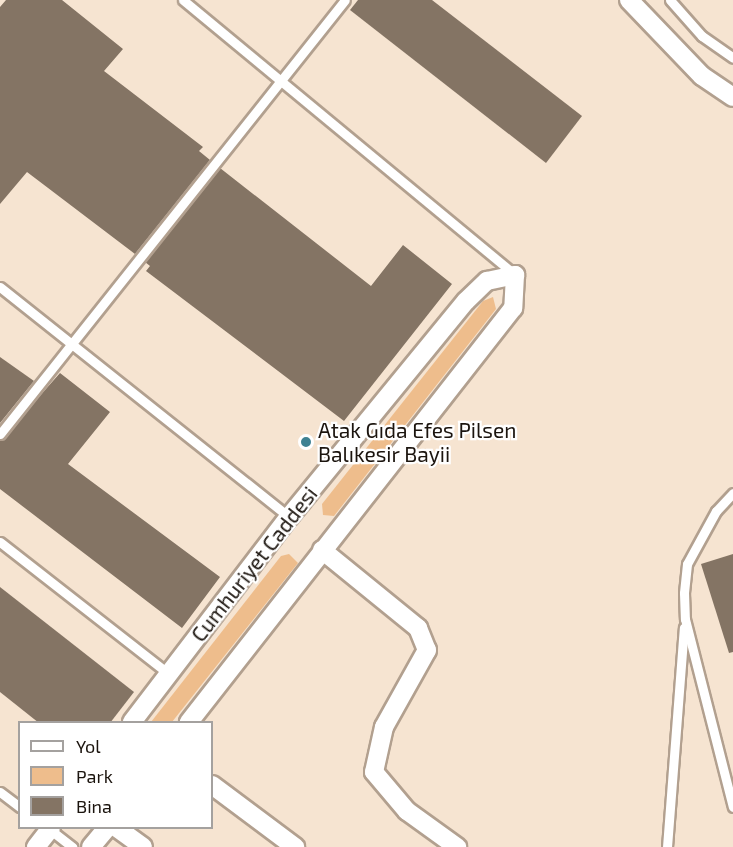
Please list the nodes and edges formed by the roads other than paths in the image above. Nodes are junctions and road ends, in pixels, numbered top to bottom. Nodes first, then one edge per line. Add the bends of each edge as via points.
1 (183, 0) edge
2 (345, 0) edge
3 (628, 0) edge
4 (670, 0) edge
5 (733, 58) edge
6 (280, 80) junction
7 (733, 97) edge
8 (515, 275) junction
9 (0, 287) edge
10 (73, 342) junction
11 (0, 435) edge
12 (733, 493) edge
13 (289, 517) junction
14 (0, 542) edge
15 (322, 550) junction
16 (685, 619) junction
17 (170, 674) junction
18 (134, 721) edge
19 (191, 721) edge
20 (213, 786) edge
21 (0, 792) edge
22 (18, 806) edge
23 (733, 807) edge
24 (48, 829) edge
25 (50, 829) edge
26 (106, 829) edge
27 (118, 829) edge
28 (36, 847) edge
29 (72, 847) edge
30 (92, 847) edge
31 (143, 847) edge
32 (295, 847) edge
33 (457, 847) edge
34 (667, 847) edge

1 - 6 lane
2 - 6 lane
3 - 7 street via 702,76
4 - 5 lane via 702,36
6 - 8 lane
6 - 10 lane
8 - 13 street, Cumhuriyet Caddesi via 487,281 466,301
8 - 15 street via 513,308
9 - 10 lane
10 - 11 lane
10 - 13 lane
12 - 16 lane via 716,511 687,564
13 - 17 street, Cumhuriyet Caddesi
14 - 17 lane
15 - 19 street
15 - 33 street via 418,628 427,650 384,727 374,772 407,811
16 - 23 lane
16 - 34 lane
17 - 18 street, Cumhuriyet Caddesi
20 - 32 street
21 - 22 lane
24 - 28 street
25 - 29 lane
26 - 30 street
27 - 31 street

